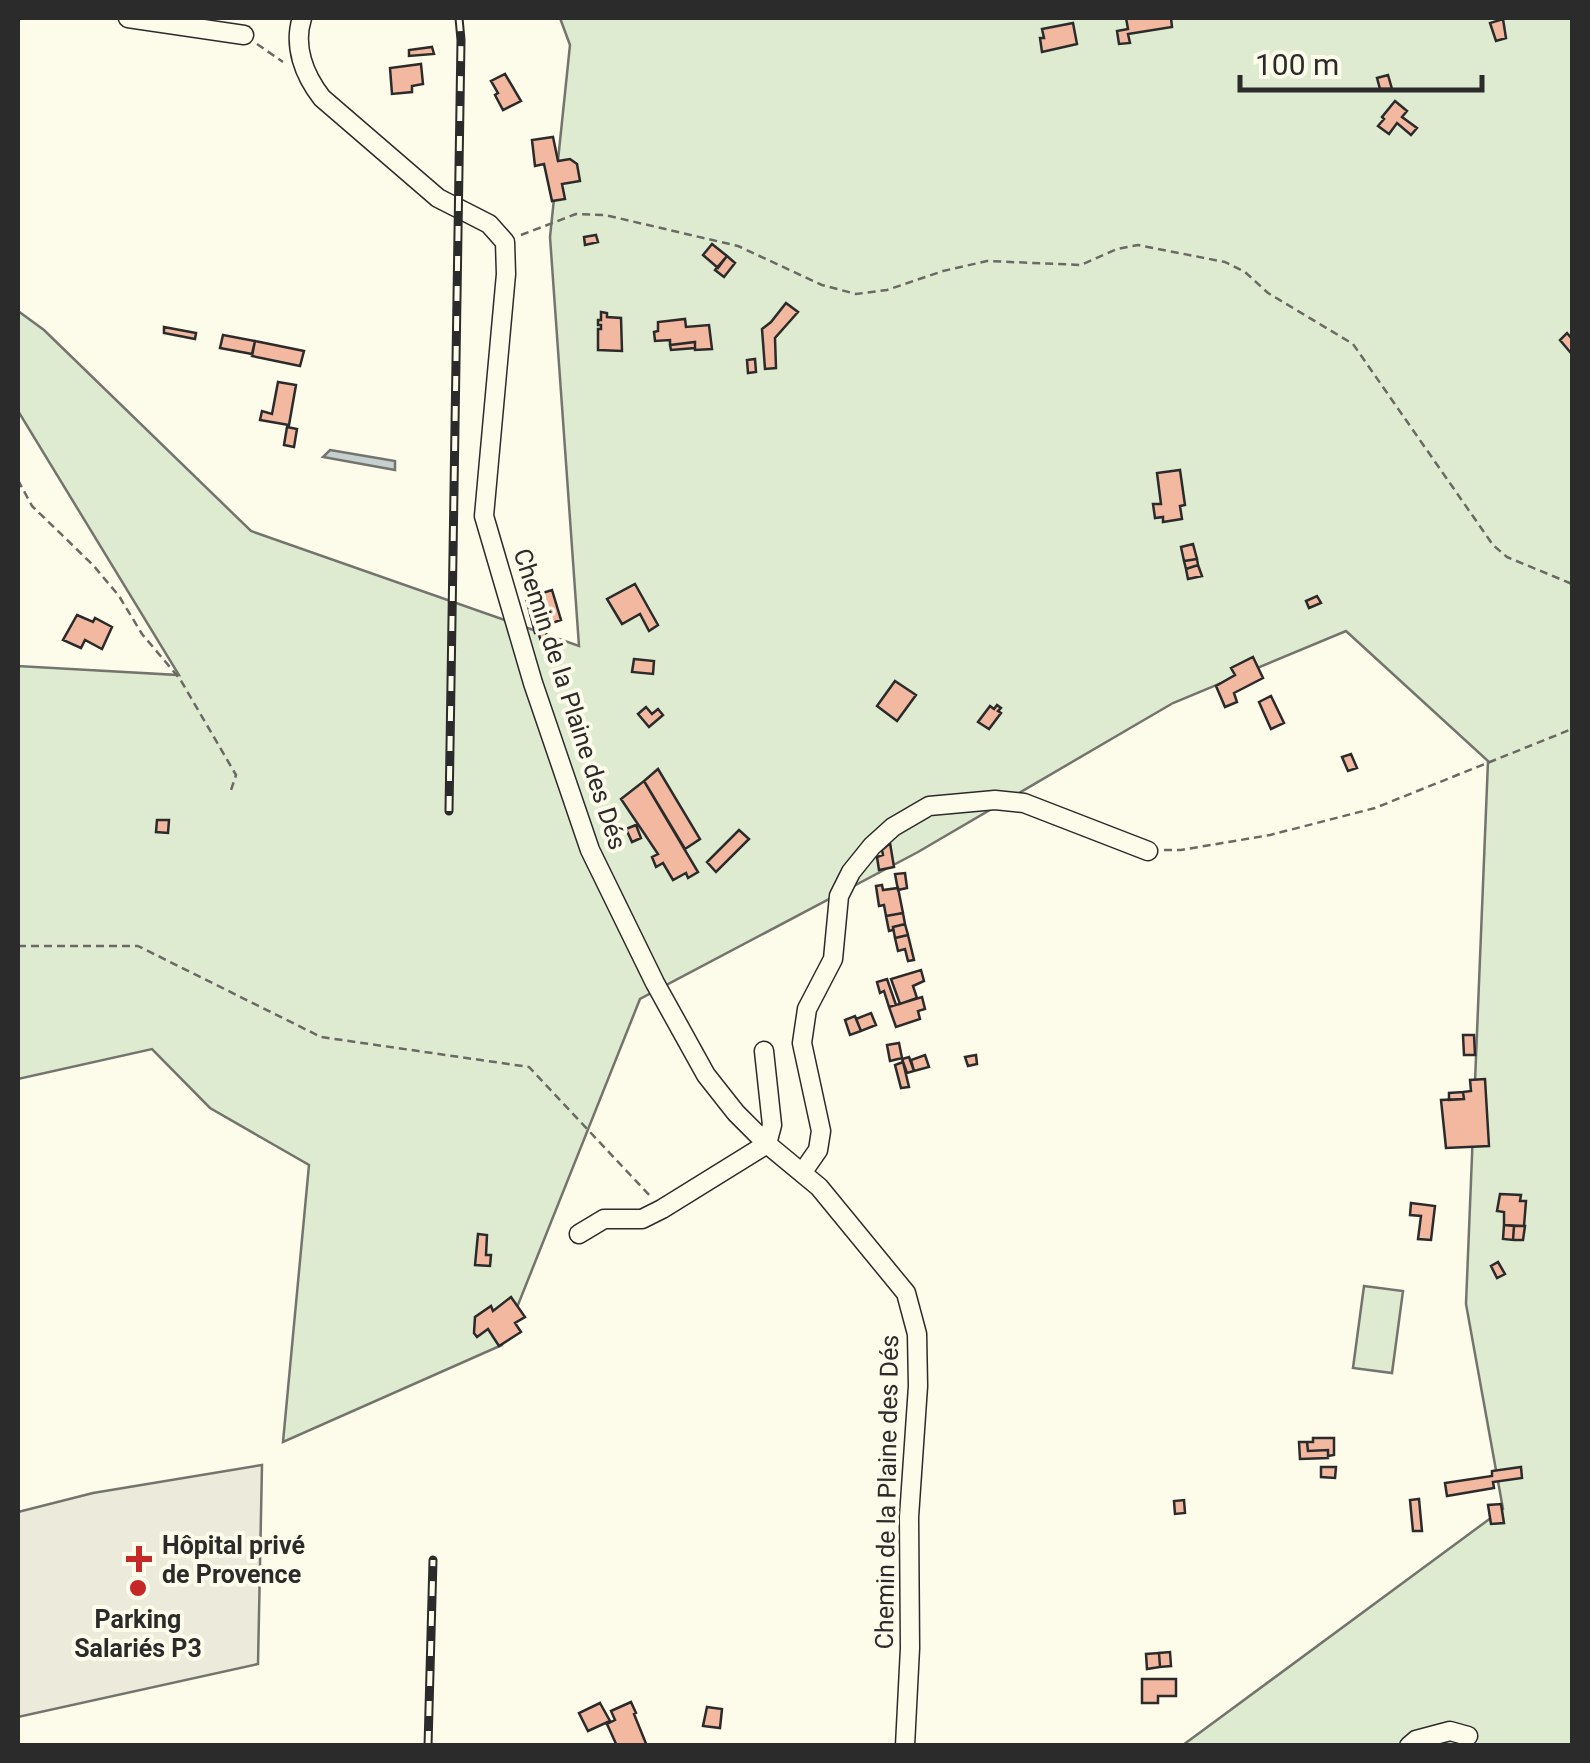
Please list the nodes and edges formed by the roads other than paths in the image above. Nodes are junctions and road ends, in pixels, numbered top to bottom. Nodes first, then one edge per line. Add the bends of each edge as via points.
1 (128, 18) edge
2 (302, 18) edge
3 (244, 35) road end
4 (1148, 851) road end
5 (764, 1051) dead end
6 (767, 1144) junction
7 (802, 1173) junction
8 (579, 1234) dead end
9 (1468, 1736) dead end
10 (905, 1746) edge
11 (1409, 1746) edge

1 - 3 street
2 - 6 street, Chemin de la Plaine des Dés via 299,48 307,79 322,98 438,198 489,224 505,242 484,516 590,850 706,1075
4 - 7 street via 1024,803 995,800 930,806 872,846 839,896 833,959 807,1009 802,1044 821,1131 818,1150
5 - 6 street via 772,1125
6 - 7 street, Chemin de la Plaine des Dés
6 - 8 street via 642,1219 604,1220
7 - 10 street, Chemin de la Plaine des Dés via 906,1294 917,1334
9 - 11 street via 1450,1731

